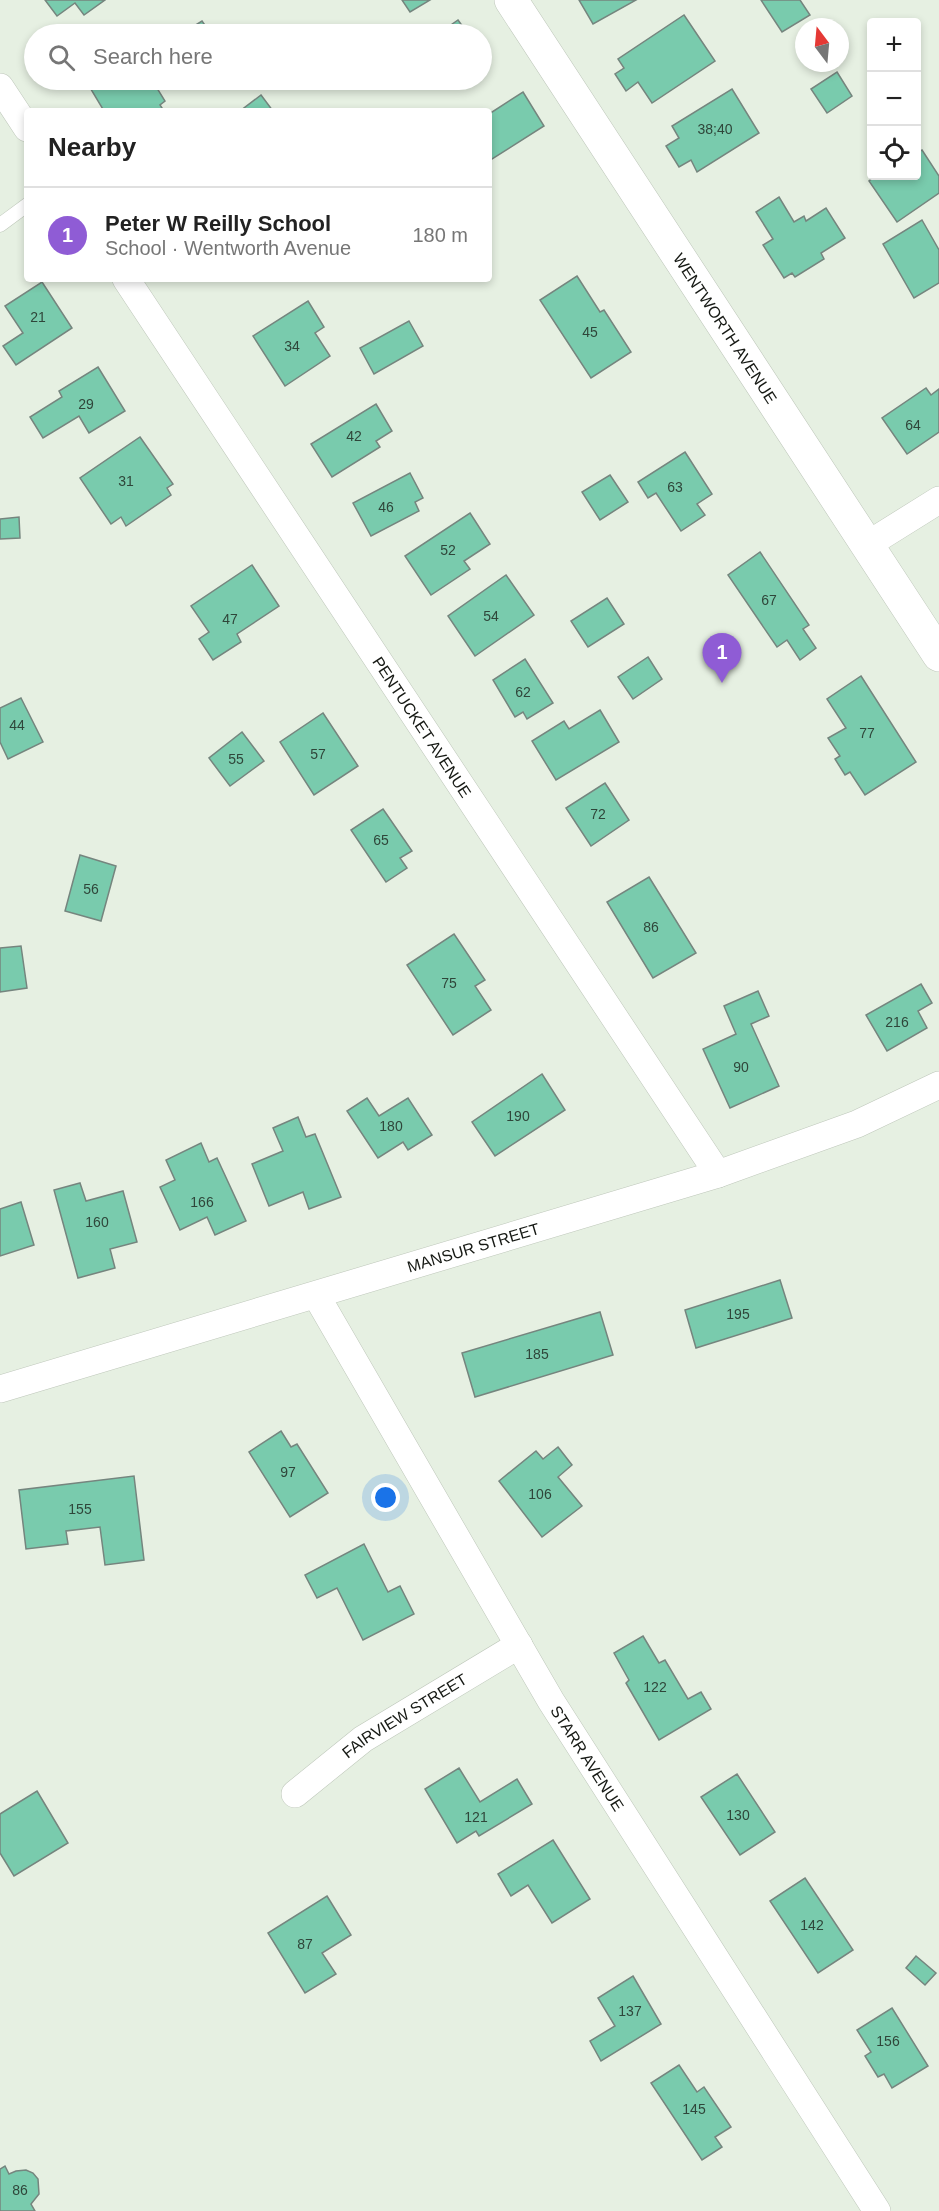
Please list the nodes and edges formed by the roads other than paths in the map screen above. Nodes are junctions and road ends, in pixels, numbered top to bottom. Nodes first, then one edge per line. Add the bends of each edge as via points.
1 (511, 0) edge
2 (0, 87) edge
3 (24, 123) edge
4 (24, 207) edge
5 (0, 225) edge
6 (128, 282) edge
7 (939, 500) edge
8 (867, 545) junction
9 (939, 656) edge
10 (939, 1085) edge
11 (718, 1174) junction
12 (316, 1295) junction
13 (0, 1389) edge
14 (519, 1645) junction
15 (295, 1794) dead end
16 (877, 2211) edge

1 - 8 street, WENTWORTH AVENUE
2 - 3 street
4 - 5 lane
6 - 11 street, PENTUCKET AVENUE
7 - 8 street
8 - 9 street, WENTWORTH AVENUE
10 - 11 street, MANSUR STREET via 857,1124
11 - 12 street, MANSUR STREET
12 - 13 street, MANSUR STREET
12 - 14 street, STARR AVENUE
14 - 15 street, FAIRVIEW STREET via 363,1739
14 - 16 street, STARR AVENUE

